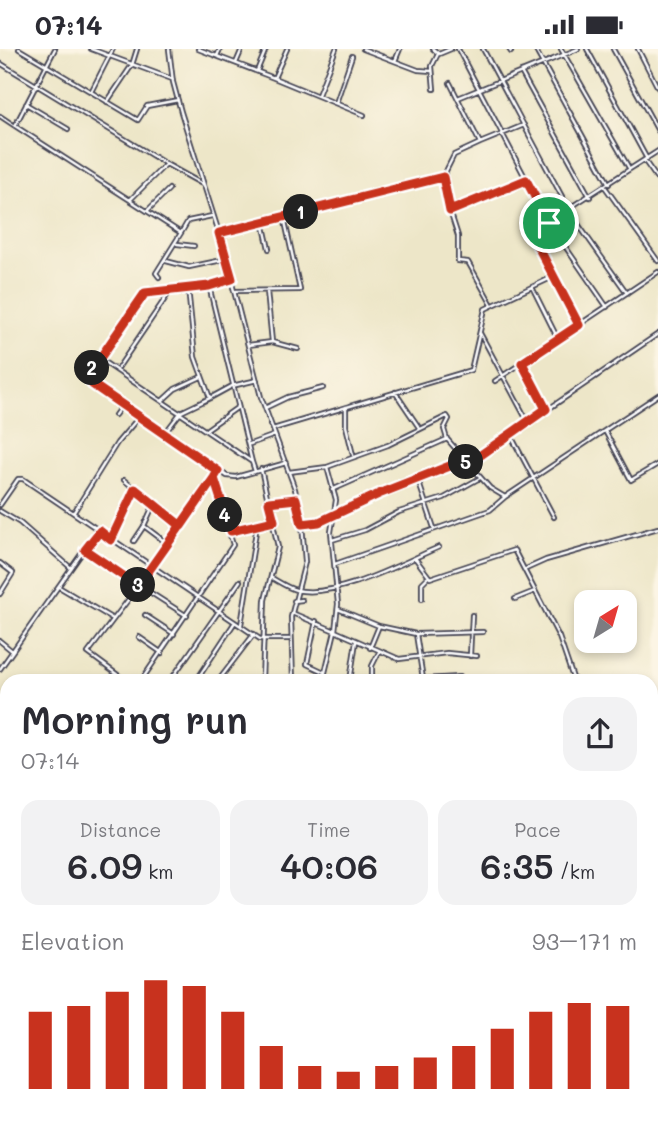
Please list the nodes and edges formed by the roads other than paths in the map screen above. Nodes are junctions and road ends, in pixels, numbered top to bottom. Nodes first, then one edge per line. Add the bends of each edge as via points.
1 (19, 49) edge
2 (55, 49) edge
3 (91, 49) edge
4 (113, 49) edge
5 (137, 49) edge
6 (169, 49) edge
7 (198, 49) edge
8 (219, 49) edge
9 (242, 49) edge
10 (265, 49) edge
11 (281, 49) edge
12 (336, 49) edge
13 (363, 49) edge
14 (376, 49) edge
15 (400, 49) edge
16 (433, 49) edge
17 (451, 49) edge
18 (458, 49) edge
19 (483, 49) edge
20 (535, 49) edge
21 (561, 49) edge
22 (578, 49) edge
23 (587, 49) edge
24 (613, 49) edge
25 (638, 49) edge
26 (287, 50) edge
27 (374, 54) junction
28 (438, 54) junction
29 (564, 54) junction
30 (217, 56) junction
31 (352, 56) dead end
32 (110, 57) junction
33 (395, 61) junction
34 (0, 63) edge
35 (236, 63) junction
36 (543, 63) junction
37 (46, 65) junction
38 (132, 65) junction
39 (257, 71) junction
40 (432, 71) junction
41 (521, 72) junction
42 (274, 78) junction
43 (172, 79) junction
44 (499, 82) junction
45 (450, 83) dead end
46 (37, 85) junction
47 (658, 88) edge
48 (434, 89) dead end
49 (478, 90) junction
50 (91, 92) junction
51 (317, 96) junction
52 (458, 98) junction
53 (178, 100) junction
54 (107, 102) junction
55 (337, 103) junction
56 (26, 104) junction
57 (364, 115) dead end
58 (0, 116) edge
59 (524, 125) junction
60 (15, 126) junction
61 (68, 129) dead end
62 (658, 131) edge
63 (501, 135) junction
64 (480, 143) junction
65 (658, 151) edge
66 (645, 159) junction
67 (166, 164) junction
68 (630, 169) junction
69 (443, 177) junction
70 (526, 180) junction
71 (658, 180) edge
72 (204, 185) junction
73 (607, 185) junction
74 (169, 189) dead end
75 (590, 197) junction
76 (130, 200) junction
77 (148, 210) junction
78 (569, 210) junction
79 (450, 211) junction
80 (213, 215) junction
81 (284, 217) junction
82 (263, 222) junction
83 (549, 223) junction
84 (181, 233) junction
85 (219, 233) junction
86 (177, 244) junction
87 (194, 246) dead end
88 (269, 249) dead end
89 (227, 259) junction
90 (166, 261) junction
91 (658, 261) edge
92 (658, 272) edge
93 (159, 277) dead end
94 (553, 277) junction
95 (232, 279) junction
96 (209, 286) junction
97 (532, 287) junction
98 (188, 288) junction
99 (171, 290) junction
100 (235, 291) junction
101 (267, 291) junction
102 (627, 293) junction
103 (492, 305) junction
104 (607, 307) junction
105 (579, 325) junction
106 (480, 333) junction
107 (658, 334) edge
108 (558, 339) junction
109 (272, 342) junction
110 (248, 345) junction
111 (298, 349) dead end
112 (99, 358) junction
113 (522, 363) junction
114 (117, 369) junction
115 (503, 375) junction
116 (201, 377) junction
117 (257, 380) junction
118 (495, 380) dead end
119 (232, 387) junction
120 (323, 388) dead end
121 (395, 392) junction
122 (658, 395) edge
123 (210, 398) junction
124 (163, 400) junction
125 (123, 404) junction
126 (238, 407) junction
127 (346, 407) junction
128 (265, 408) junction
129 (546, 409) junction
130 (181, 412) junction
131 (115, 415) dead end
132 (140, 416) junction
133 (528, 422) junction
134 (273, 429) junction
135 (420, 429) junction
136 (206, 430) junction
137 (604, 430) junction
138 (165, 433) junction
139 (510, 434) junction
140 (275, 435) junction
141 (447, 439) junction
142 (250, 444) junction
143 (353, 456) junction
144 (252, 462) junction
145 (466, 462) junction
146 (286, 463) junction
147 (658, 464) edge
148 (327, 467) junction
149 (261, 470) junction
150 (218, 471) junction
151 (255, 471) junction
152 (289, 472) junction
153 (214, 478) junction
154 (481, 478) junction
155 (533, 478) junction
156 (124, 480) dead end
157 (418, 480) junction
158 (135, 489) junction
159 (332, 490) junction
160 (505, 497) junction
161 (296, 499) junction
162 (269, 502) junction
163 (0, 505) edge
164 (154, 505) junction
165 (425, 505) junction
166 (0, 511) edge
167 (75, 512) junction
168 (333, 516) junction
169 (554, 517) dead end
170 (274, 521) junction
171 (302, 524) junction
172 (257, 525) junction
173 (144, 526) junction
174 (181, 526) junction
175 (434, 528) junction
176 (658, 528) edge
177 (100, 531) junction
178 (231, 531) junction
179 (111, 540) junction
180 (332, 540) junction
181 (134, 541) dead end
182 (169, 544) junction
183 (439, 547) dead end
184 (85, 550) junction
185 (415, 558) junction
186 (0, 563) edge
187 (335, 564) junction
188 (153, 567) junction
189 (72, 568) junction
190 (526, 569) junction
191 (272, 578) junction
192 (427, 578) junction
193 (240, 580) dead end
194 (138, 586) junction
195 (59, 587) junction
196 (335, 587) junction
197 (296, 590) junction
198 (535, 591) junction
199 (0, 594) edge
200 (199, 598) junction
201 (422, 599) dead end
202 (515, 599) dead end
203 (302, 600) dead end
204 (294, 601) junction
205 (338, 609) junction
206 (219, 611) junction
207 (291, 613) junction
208 (145, 615) dead end
209 (472, 615) dead end
210 (187, 616) junction
211 (114, 619) junction
212 (316, 621) junction
213 (235, 622) junction
214 (241, 625) junction
215 (379, 626) junction
216 (335, 631) junction
217 (471, 632) junction
218 (482, 632) dead end
219 (174, 634) junction
220 (416, 634) junction
221 (254, 635) junction
222 (139, 637) dead end
223 (261, 639) junction
224 (289, 639) junction
225 (0, 641) edge
226 (356, 641) junction
227 (370, 648) junction
228 (13, 650) junction
229 (379, 652) junction
230 (162, 653) junction
231 (419, 656) junction
232 (470, 656) junction
233 (477, 656) dead end
234 (0, 668) edge
235 (325, 673) joint
236 (116, 674) edge
237 (146, 674) edge
238 (175, 674) edge
239 (201, 674) edge
240 (223, 674) edge
241 (262, 674) edge
242 (292, 674) edge
243 (351, 674) edge
244 (372, 674) edge
245 (422, 674) edge
246 (572, 674) edge
247 (0, 746) edge
248 (0, 772) edge

1 - 37 street
2 - 37 street
3 - 32 street
4 - 32 street
5 - 38 street
6 - 43 street
7 - 30 street
8 - 30 street
9 - 35 street
10 - 39 street
11 - 26 street
12 - 51 street
13 - 27 street
14 - 27 street
15 - 33 street
16 - 28 street
17 - 28 street
18 - 49 street
19 - 44 street
20 - 36 street
21 - 29 street
22 - 29 street
23 - 66 street
24 - 62 street
25 - 47 street
26 - 42 street
27 - 33 street
28 - 40 street
29 - 36 street
29 - 68 street
30 - 35 street
31 - 55 street
32 - 38 street
32 - 50 street
33 - 40 street
34 - 46 street
35 - 39 street
36 - 41 street
36 - 73 street
37 - 46 street
37 - 50 street
38 - 43 street
38 - 54 street
39 - 42 street
40 - 48 street
41 - 44 street
41 - 75 street
42 - 51 street
43 - 53 street
44 - 49 street
44 - 59 street
45 - 52 street
46 - 56 street
46 - 67 street
49 - 52 street
49 - 63 street
50 - 54 street
51 - 55 street
52 - 64 street
53 - 54 street via 147,106 139,120
53 - 72 street
55 - 57 street
56 - 60 street
56 - 61 street
58 - 60 street
59 - 63 street
59 - 78 street
60 - 76 street
63 - 64 street
63 - 70 street
64 - 69 street via 454,156
65 - 66 street
66 - 68 street
66 - 71 street
67 - 72 street
67 - 76 street
68 - 73 street
69 - 79 street
69 - 81 street
70 - 79 street
70 - 83 street
72 - 80 street
73 - 75 street
73 - 91 street
74 - 77 street
75 - 78 street
76 - 77 street
77 - 84 street
78 - 83 street
78 - 102 street
79 - 103 street via 458,236 458,261 468,262
80 - 84 street via 188,221
80 - 85 street
81 - 82 street
81 - 101 street via 301,289
82 - 85 street
82 - 88 street
83 - 94 street via 531,233
83 - 104 street
84 - 86 street
85 - 89 street
86 - 87 street
86 - 90 street
89 - 90 street via 189,267
89 - 95 street
90 - 93 street via 156,273
92 - 102 street
94 - 97 street
94 - 105 street
95 - 96 street
95 - 100 street
96 - 98 street
96 - 119 street
97 - 103 street
97 - 108 street
98 - 99 street
98 - 116 street
99 - 112 street via 141,296
99 - 114 street
100 - 101 street
100 - 110 street
101 - 109 street
102 - 104 street
103 - 106 street via 484,310
104 - 105 street
105 - 108 street
106 - 115 street
106 - 121 street via 471,370
107 - 129 street
108 - 113 street
109 - 110 street
109 - 111 street
110 - 117 street
112 - 114 street
112 - 125 street via 88,381
113 - 115 street
113 - 129 street
114 - 124 street
115 - 118 street
115 - 133 street
116 - 123 street
116 - 124 street
117 - 119 street
117 - 128 street
119 - 123 street
119 - 126 street
120 - 128 street
121 - 127 street
121 - 135 street
122 - 137 street
123 - 130 street
124 - 130 street
125 - 131 street
125 - 132 street
126 - 136 street
126 - 142 street
127 - 134 street
127 - 143 street
128 - 134 street
129 - 133 street
130 - 136 street
130 - 138 street
132 - 138 street
132 - 167 street via 117,443
133 - 139 street
134 - 140 street
135 - 141 street via 447,415
135 - 143 street
136 - 144 street
137 - 147 street via 632,481
137 - 155 street
138 - 150 street
139 - 145 street
139 - 155 street
140 - 142 street
140 - 146 street
141 - 145 street
141 - 159 street
142 - 144 street
143 - 148 street
144 - 151 street
145 - 154 street
145 - 157 street
146 - 149 street
146 - 152 street
148 - 152 street
148 - 159 street
149 - 151 street
149 - 162 street
150 - 151 street via 232,477
150 - 153 street
152 - 161 street
153 - 174 street
153 - 178 street
154 - 160 street
154 - 165 street
155 - 160 street
155 - 169 street
156 - 158 street
157 - 165 street
157 - 168 street
158 - 164 street
158 - 179 street
159 - 168 street
160 - 175 street via 490,510
161 - 162 street
161 - 171 street
162 - 170 street
163 - 167 street via 20,478
164 - 173 street
164 - 174 street
165 - 175 street
165 - 180 street
166 - 189 street
167 - 177 street
168 - 171 street
168 - 180 street
170 - 172 street
170 - 191 street via 278,547
171 - 197 street via 304,562
172 - 178 street
172 - 214 street
173 - 181 street
173 - 182 street
174 - 182 street
175 - 187 street
176 - 190 street
177 - 179 street
177 - 184 street
178 - 200 street via 231,551
179 - 188 street
180 - 187 street
182 - 188 street
183 - 185 street
184 - 189 street
184 - 194 street
185 - 192 street
185 - 196 street via 359,583
186 - 199 street via 13,573
187 - 196 street
188 - 194 street
188 - 200 street
189 - 195 street
190 - 192 street via 512,549
190 - 198 street
191 - 197 street
191 - 223 street
192 - 201 street via 422,583
193 - 206 street
194 - 210 street
194 - 211 street
195 - 211 street
195 - 228 street
196 - 197 street
196 - 205 street
197 - 204 street
198 - 202 street
198 - 246 street
200 - 206 street
200 - 210 street
203 - 204 street
204 - 207 street
205 - 215 street
205 - 216 street
206 - 213 street
206 - 238 street
207 - 212 street
207 - 224 street
208 - 219 street
209 - 217 street
210 - 219 street
211 - 236 street via 88,654
212 - 216 street
212 - 235 street via 307,664
213 - 214 street
213 - 239 street
214 - 221 street
215 - 220 street
215 - 227 street
216 - 226 street
216 - 235 street
217 - 218 street
217 - 220 street
217 - 232 street
219 - 230 street
220 - 231 street
221 - 223 street
221 - 240 street
222 - 230 street
223 - 224 street
223 - 241 street
224 - 242 street
225 - 228 street
226 - 227 street
226 - 243 street
227 - 229 street
228 - 234 street
229 - 231 street via 399,659
229 - 244 street
230 - 237 street
231 - 232 street
231 - 245 street
232 - 233 street
247 - 248 street

